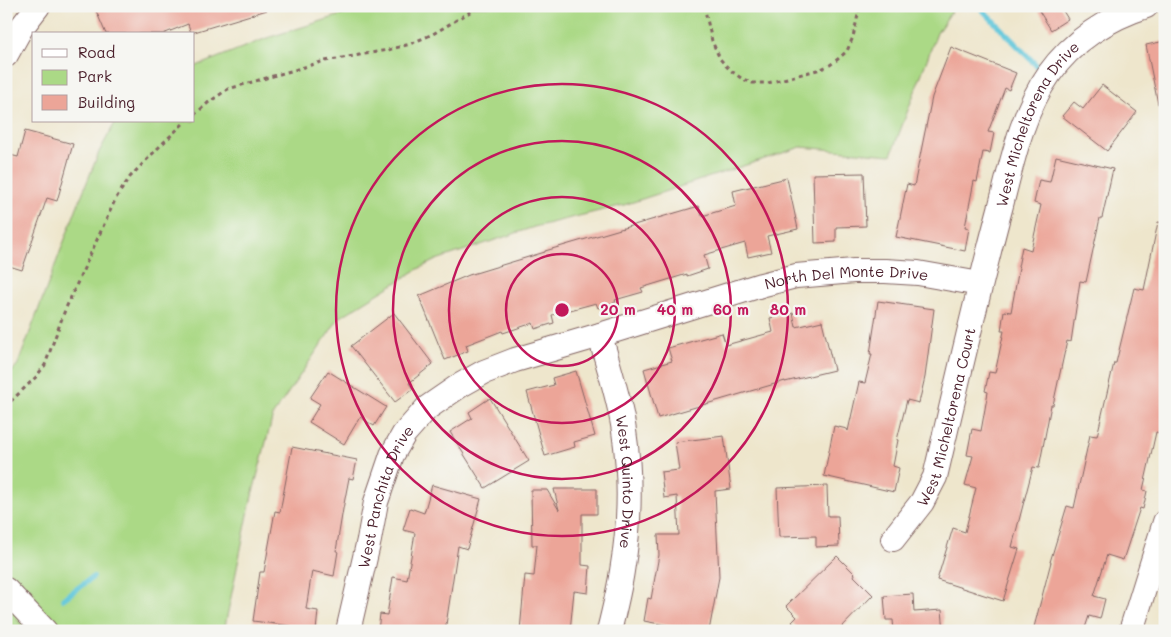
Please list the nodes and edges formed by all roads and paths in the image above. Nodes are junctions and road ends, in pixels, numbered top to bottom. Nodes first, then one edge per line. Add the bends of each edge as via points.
1 (38, 6) edge
2 (480, 6) edge
3 (704, 6) edge
4 (860, 6) edge
5 (1146, 6) edge
6 (6, 55) edge
7 (195, 114) edge
8 (185, 122) edge
9 (980, 284) junction
10 (600, 336) junction
11 (459, 386) joint
12 (6, 408) edge
13 (1165, 522) edge
14 (892, 539) dead end
15 (6, 590) edge
16 (45, 631) edge
17 (348, 631) edge
18 (609, 631) edge
19 (1131, 631) edge

1 - 6 street
2 - 7 path via 410,44 324,61 228,89
3 - 4 path via 720,59 741,78 752,83 768,83 821,69 838,59 847,51 853,37
5 - 9 street, West Micheltorena Drive via 1114,19 1086,36 1048,75 1021,131
8 - 12 path via 136,172 116,198 65,310 45,365
9 - 10 street, North Del Monte Drive via 885,271 796,276
9 - 14 street, West Micheltorena Court via 935,477 922,502
10 - 11 street, North Del Monte Drive via 515,360
10 - 18 street, West Quinto Drive via 624,429 629,479 626,544
11 - 17 street, West Panchita Drive via 427,408 404,434 392,455 376,502
13 - 19 street
15 - 16 street

